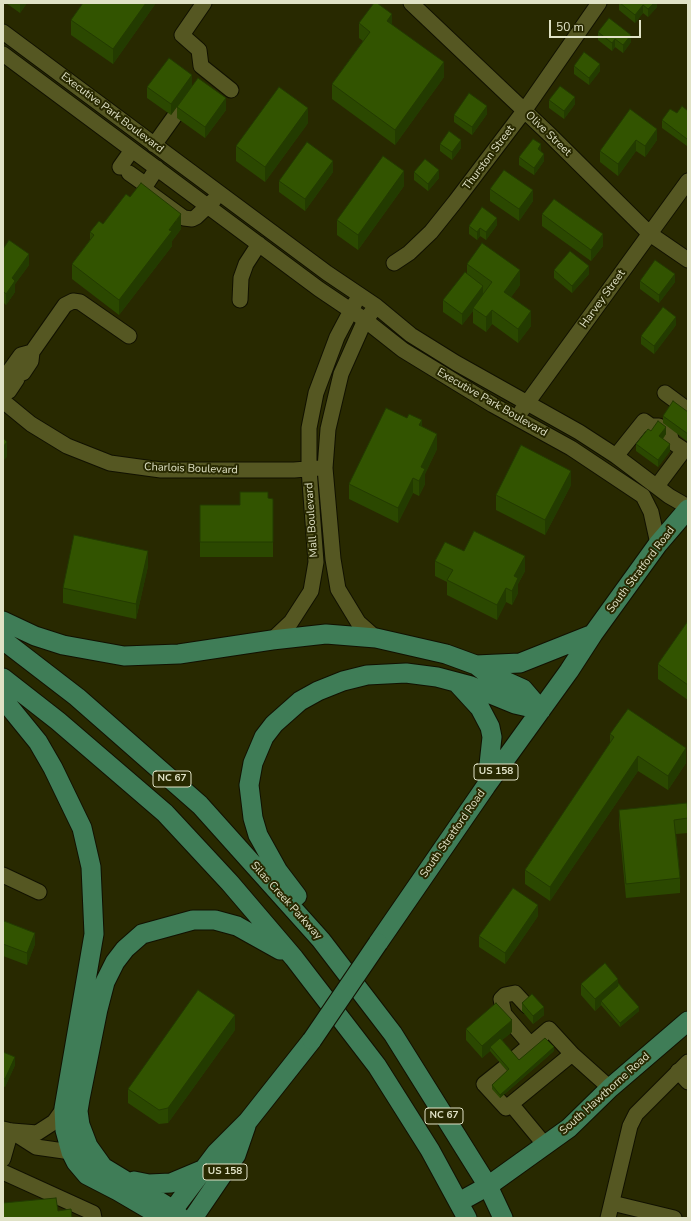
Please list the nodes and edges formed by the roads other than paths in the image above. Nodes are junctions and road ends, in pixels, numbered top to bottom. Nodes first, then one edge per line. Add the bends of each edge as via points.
1 (204, 3) edge
2 (411, 3) edge
3 (599, 3) edge
4 (3, 32) edge
5 (3, 54) edge
6 (207, 71) junction
7 (231, 90) dead end
8 (524, 111) junction
9 (154, 145) junction
10 (132, 150) junction
11 (157, 168) junction
12 (688, 181) edge
13 (146, 184) junction
14 (220, 194) junction
15 (208, 207) junction
16 (650, 234) junction
17 (259, 244) junction
18 (688, 260) edge
19 (312, 262) junction
20 (394, 263) dead end
21 (302, 276) junction
22 (360, 295) junction
23 (240, 300) dead end
24 (376, 306) junction
25 (351, 310) junction
26 (365, 320) junction
27 (129, 336) dead end
28 (32, 352) junction
29 (14, 377) edge
30 (318, 387) junction
31 (665, 393) dead end
32 (3, 394) edge
33 (335, 395) junction
34 (3, 401) edge
35 (526, 402) junction
36 (688, 410) edge
37 (518, 418) junction
38 (616, 456) junction
39 (326, 468) junction
40 (309, 469) junction
41 (657, 486) junction
42 (688, 508) edge
43 (658, 544) junction
44 (3, 621) edge
45 (594, 634) junction
46 (376, 638) junction
47 (3, 640) edge
48 (272, 640) junction
49 (476, 665) junction
50 (3, 678) edge
51 (458, 684) junction
52 (3, 699) edge
53 (541, 710) junction
54 (486, 786) junction
55 (3, 875) edge
56 (39, 892) dead end
57 (321, 940) junction
58 (294, 958) junction
59 (527, 1006) edge
60 (688, 1021) edge
61 (572, 1054) junction
62 (523, 1072) junction
63 (685, 1072) edge
64 (610, 1088) junction
65 (64, 1108) junction
66 (248, 1121) junction
67 (7, 1130) edge
68 (544, 1145) junction
69 (71, 1152) junction
70 (3, 1159) edge
71 (203, 1169) junction
72 (3, 1172) edge
73 (122, 1185) junction
74 (488, 1186) junction
75 (612, 1203) junction
76 (463, 1210) edge
77 (171, 1216) edge
78 (94, 1218) edge
79 (137, 1218) edge
80 (193, 1218) edge
81 (503, 1218) edge
82 (608, 1218) edge
83 (674, 1218) edge

1 - 6 street via 182,35 199,50 201,66
2 - 8 street, Olive Street
3 - 8 street, Thurston Street
4 - 9 street, Executive Park Boulevard
5 - 10 street, Executive Park Boulevard
6 - 7 street
6 - 9 street
8 - 16 street, Olive Street
8 - 20 street, Thurston Street via 431,232
9 - 14 street, Executive Park Boulevard
10 - 11 street, Executive Park Boulevard
10 - 13 street via 124,170
11 - 13 street
11 - 15 street, Executive Park Boulevard
12 - 16 street, Harvey Street
13 - 15 street via 147,191 184,218 192,219
14 - 15 street
14 - 19 street, Executive Park Boulevard
15 - 17 street, Executive Park Boulevard
16 - 18 street, Olive Street
16 - 35 street, Harvey Street via 587,323
17 - 21 street, Executive Park Boulevard
17 - 23 street via 246,264 241,278
19 - 21 street
19 - 22 street, Executive Park Boulevard
21 - 25 street, Executive Park Boulevard
22 - 24 street, Executive Park Boulevard
22 - 25 street, Mall Boulevard
24 - 26 street, Mall Boulevard
24 - 35 street, Executive Park Boulevard via 411,335
25 - 26 street, Executive Park Boulevard
25 - 30 street, Mall Boulevard via 337,337
26 - 33 street, Mall Boulevard via 341,374
26 - 37 street, Executive Park Boulevard via 409,354
27 - 28 street via 80,302 73,301 65,305
28 - 29 street via 31,361
28 - 29 street via 21,355
29 - 32 street via 9,391
30 - 33 street
30 - 40 street, Mall Boulevard via 309,428
31 - 36 street
33 - 39 street, Mall Boulevard via 328,430
34 - 40 street, Charlois Boulevard via 30,424 67,446 110,463 161,470
35 - 37 street, Harvey Street
35 - 38 street, Executive Park Boulevard
37 - 43 street, Executive Park Boulevard via 571,448 642,496 651,512
38 - 41 street, Executive Park Boulevard
38 - 41 street via 644,421 659,436 684,450
39 - 40 street, Charlois Boulevard
39 - 46 street, Mall Boulevard via 332,559 338,589 358,622
40 - 48 street, Mall Boulevard via 316,562 311,591 291,622
41 - 42 street, Executive Park Boulevard
42 - 43 main road, South Stratford Road / US 158
43 - 45 main road, South Stratford Road / US 158
44 - 48 main road via 35,636 63,645 124,656 179,654
45 - 49 main road via 520,663
45 - 53 main road, South Stratford Road / US 158
46 - 48 main road via 326,634
46 - 49 main road via 446,654
47 - 57 main road, Silas Creek Parkway / NC 67 via 100,716 200,805
49 - 53 main road via 485,672 523,689
50 - 58 main road, NC 67 via 58,721 165,813 230,882
51 - 53 main road via 471,686 515,704
51 - 54 main road via 480,708 490,727 492,737
51 - 57 main road via 437,677 399,673 367,675 343,681 300,701 274,724 264,737 250,773 253,818 266,852 305,906
52 - 65 main road via 38,742 53,768 82,828 91,867 94,934
53 - 54 main road, South Stratford Road / US 158
54 - 66 main road, South Stratford Road / US 158, bridge via 312,1040
55 - 56 street
57 - 74 main road, Silas Creek Parkway / NC 67 via 393,1034
58 - 73 main road via 237,926 215,920 194,920 142,934 118,958 106,982 98,1009 78,1111 88,1146 103,1167
58 - 76 main road, NC 67 via 377,1066 430,1150
59 - 62 street via 515,993 505,995 501,999
60 - 64 main road, South Hawthorne Road
61 - 62 street
61 - 62 street via 544,1024
61 - 64 street
62 - 68 street
63 - 75 street via 636,1114 630,1126
64 - 68 main road, South Hawthorne Road via 569,1128
65 - 67 street via 54,1122 37,1132
65 - 69 main road via 65,1130
66 - 71 main road, South Stratford Road / US 158
66 - 80 main road, South Stratford Road / US 158 via 236,1155
67 - 69 street via 36,1147
67 - 70 street
68 - 74 main road, South Hawthorne Road
69 - 73 main road via 87,1175
71 - 73 main road via 161,1185
71 - 77 main road, South Stratford Road / US 158
72 - 78 street via 93,1213
73 - 77 main road
73 - 79 main road
74 - 76 main road, South Hawthorne Road
74 - 81 main road, Silas Creek Parkway / NC 67
75 - 82 street
75 - 83 street

